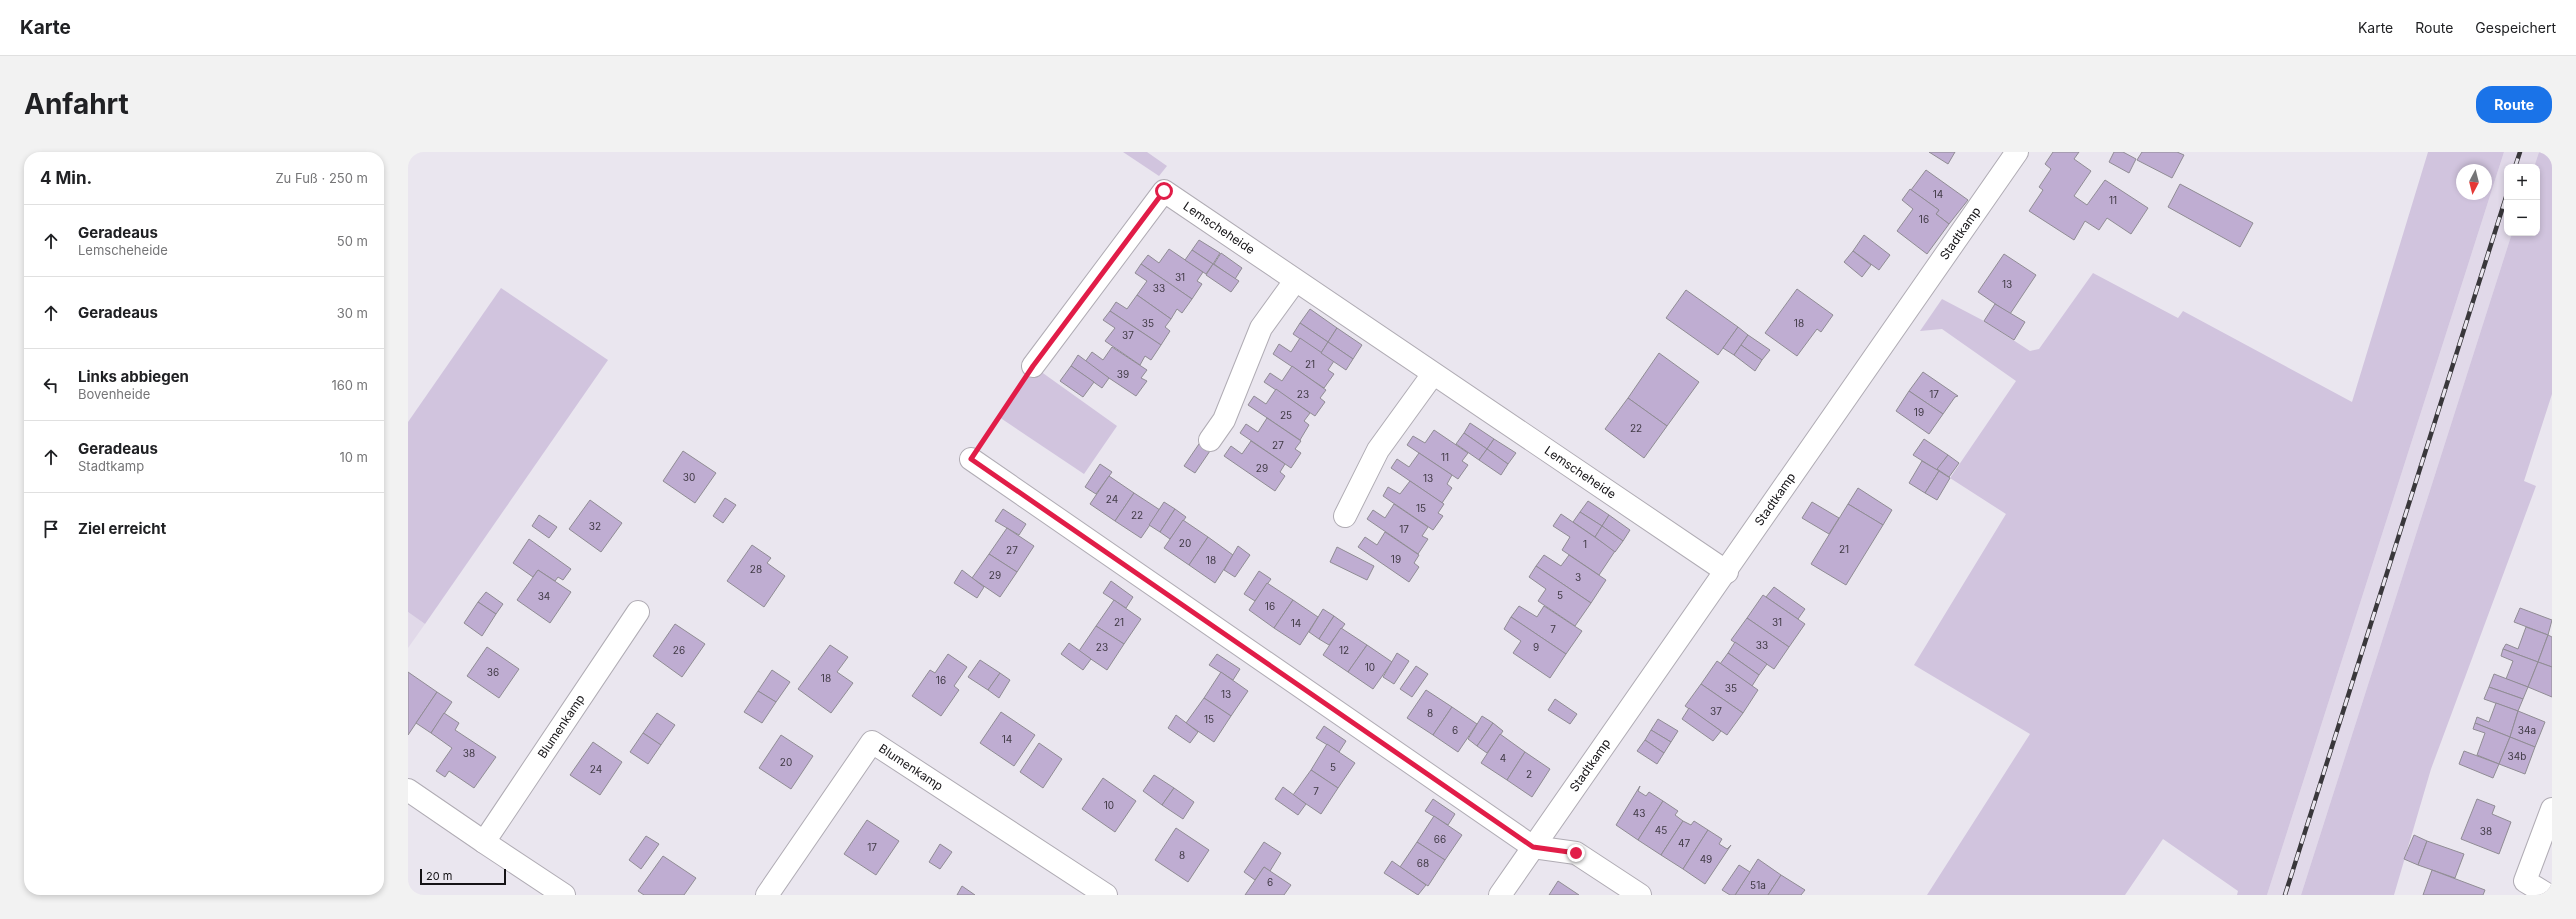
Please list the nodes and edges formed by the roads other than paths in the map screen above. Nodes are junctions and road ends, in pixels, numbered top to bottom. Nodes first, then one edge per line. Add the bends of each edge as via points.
1 (2017, 152) edge
2 (1295, 281) junction
3 (1033, 366) road end
4 (1433, 374) junction
5 (1210, 440) dead end
6 (971, 459) road end
7 (1345, 516) dead end
8 (1727, 572) junction
9 (638, 612) dead end
10 (408, 790) edge
11 (2552, 810) edge
12 (484, 842) junction
13 (1533, 847) junction
14 (564, 895) edge
15 (767, 895) edge
16 (1106, 895) edge
17 (1500, 895) edge
18 (1640, 895) edge
19 (2548, 895) edge

1 - 8 street, Stadtkamp
2 - 3 street, Lemscheheide via 1164,191
2 - 4 street, Lemscheheide
2 - 5 street via 1261,328 1224,420
4 - 7 street via 1378,450
4 - 8 street, Lemscheheide
6 - 13 street
8 - 13 street, Stadtkamp
9 - 12 street, Blumenkamp
10 - 12 street
11 - 19 street via 2525,881
12 - 14 street
13 - 17 street, Stadtkamp
13 - 18 street via 1576,853
15 - 16 street, Blumenkamp via 872,742

